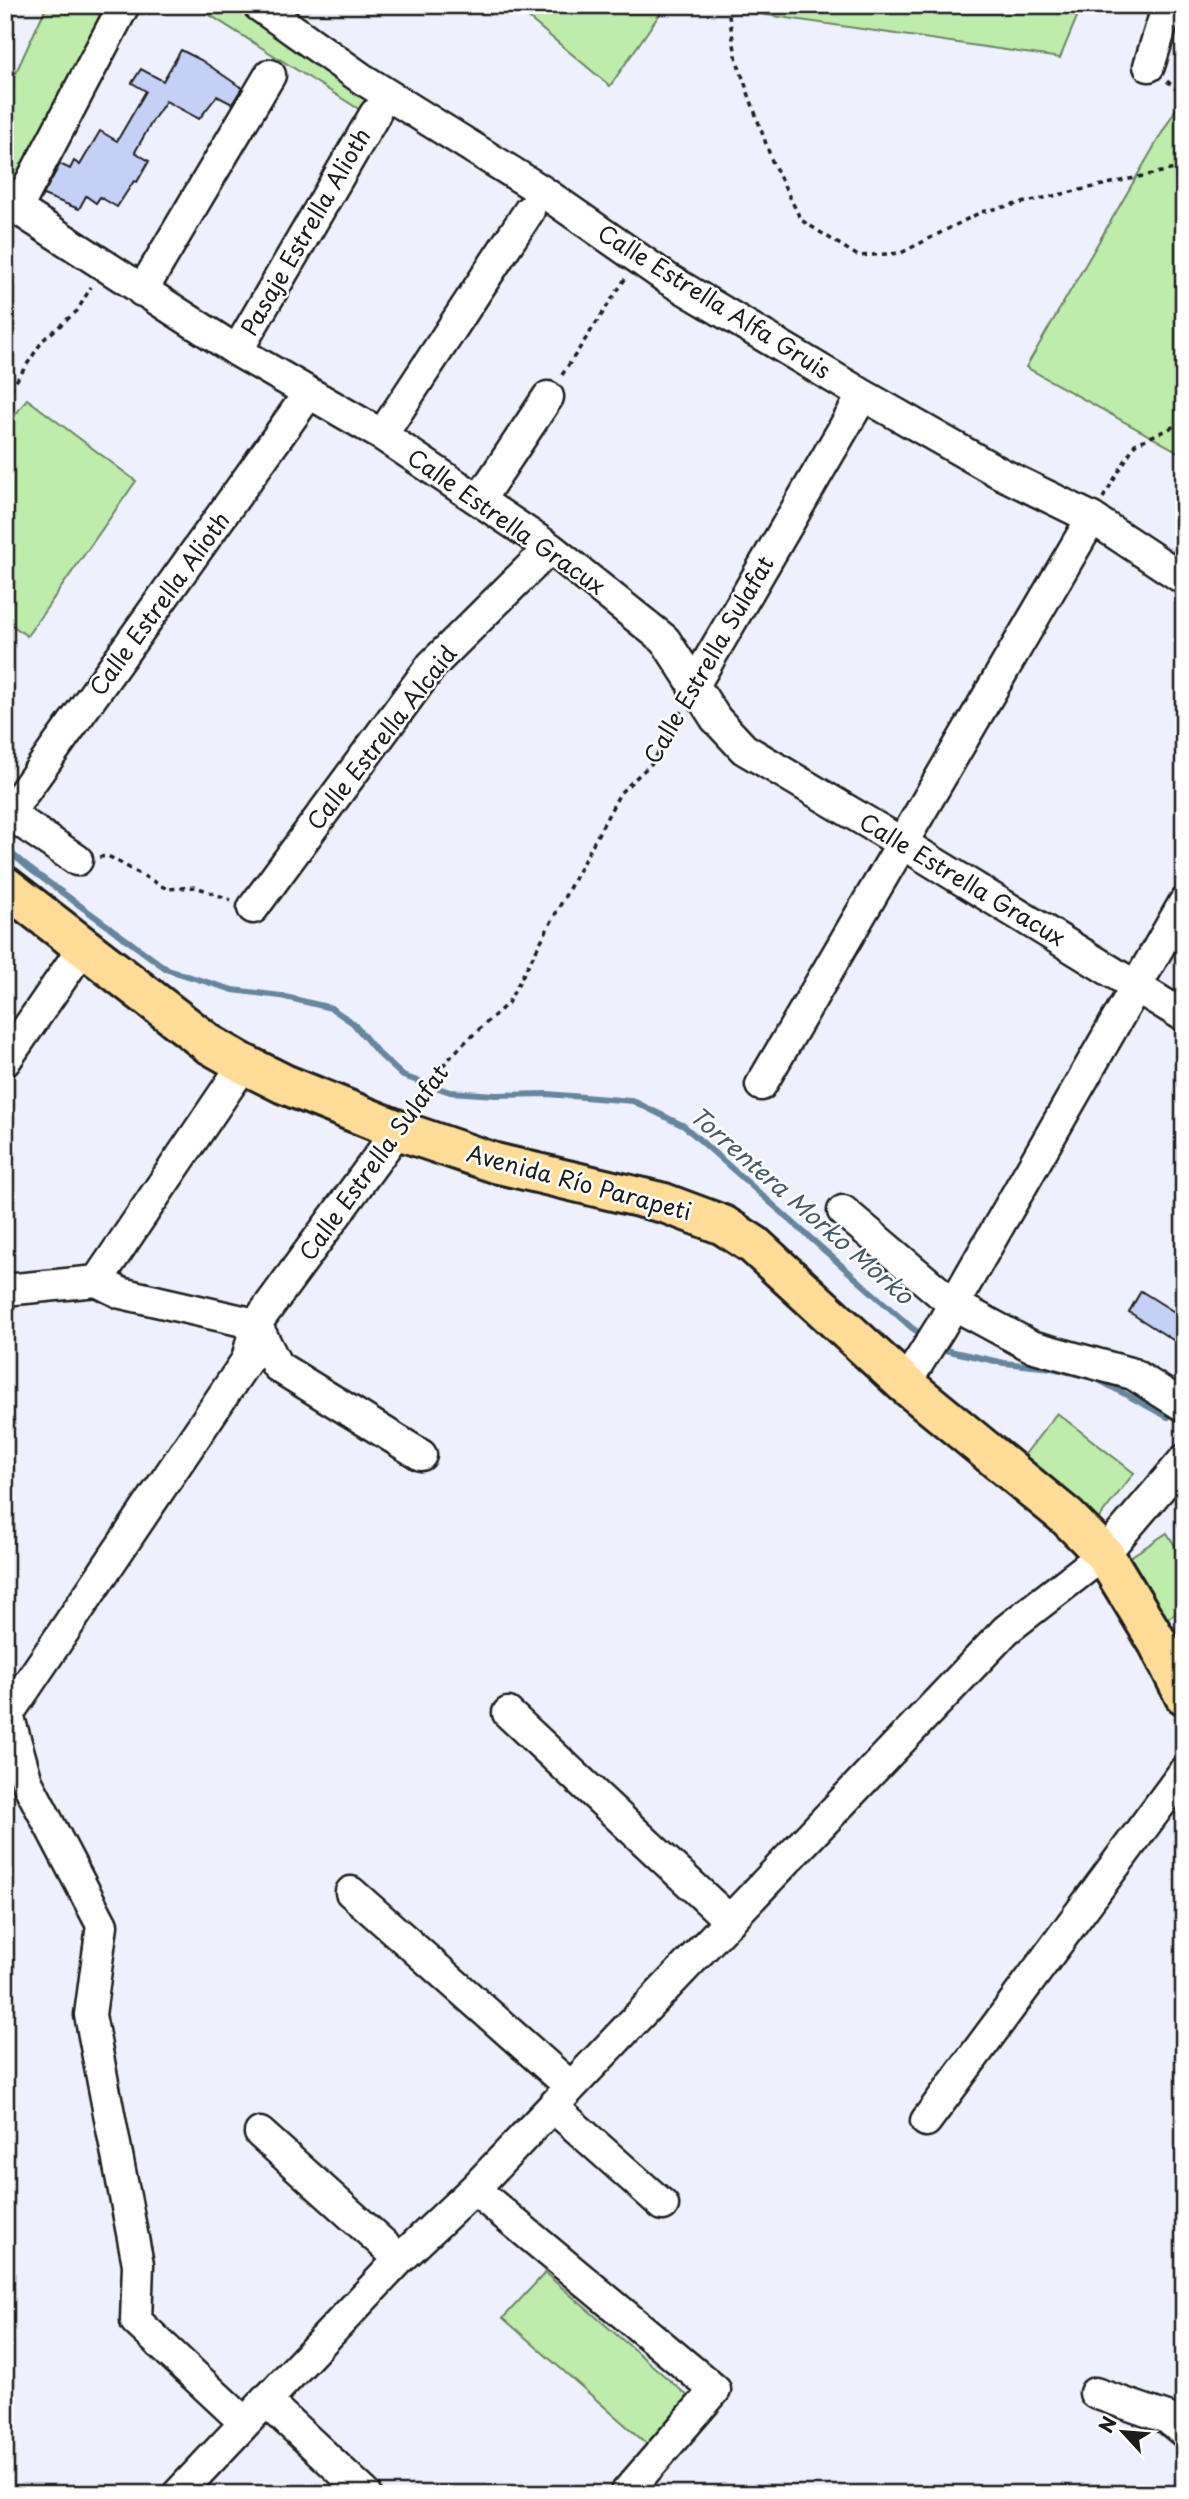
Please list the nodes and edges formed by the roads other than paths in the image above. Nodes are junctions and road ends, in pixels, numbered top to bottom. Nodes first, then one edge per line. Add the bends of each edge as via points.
1 (124, 5) edge
2 (258, 5) edge
3 (1168, 5) edge
4 (1149, 66) dead end
5 (270, 75) dead end
6 (375, 114) dead end
7 (11, 206) edge
8 (529, 211) dead end
9 (142, 291) junction
10 (237, 351) junction
11 (309, 393) junction
12 (863, 395) junction
13 (548, 397) road end
14 (382, 435) junction
15 (480, 499) junction
16 (1092, 518) junction
17 (550, 548) junction
18 (1184, 579) edge
19 (693, 687) junction
20 (7, 812) edge
21 (902, 843) junction
22 (77, 860) road end
23 (5, 886) edge
24 (1184, 903) edge
25 (253, 908) road end
26 (84, 946) junction
27 (1136, 986) junction
28 (1184, 1016) edge
29 (5, 1061) edge
30 (244, 1064) junction
31 (761, 1085) dead end
32 (398, 1130) junction
33 (843, 1211) dead end
34 (97, 1282) junction
35 (5, 1290) edge
36 (947, 1316) junction
37 (256, 1324) junction
38 (913, 1371) junction
39 (1184, 1406) edge
40 (421, 1455) dead end
41 (1184, 1460) edge
42 (1104, 1554) junction
43 (1184, 1695) edge
44 (7, 1703) edge
45 (508, 1713) dead end
46 (1184, 1772) edge
47 (351, 1892) dead end
48 (730, 1921) junction
49 (562, 2097) junction
50 (926, 2121) dead end
51 (260, 2133) dead end
52 (474, 2189) junction
53 (663, 2205) dead end
54 (400, 2259) junction
55 (1095, 2393) dead end
56 (265, 2400) junction
57 (244, 2422) junction
58 (1184, 2432) edge
59 (178, 2494) edge
60 (366, 2494) edge
61 (625, 2494) edge

1 - 7 street
2 - 12 street, Calle Estrella Alfa Gruis via 668,279
3 - 4 street
5 - 9 street
6 - 10 street, Pasaje Estrella Alioth
7 - 9 street, Calle Estrella Gracux
8 - 14 street
9 - 10 street, Calle Estrella Gracux
10 - 11 street, Calle Estrella Gracux
11 - 14 street, Calle Estrella Gracux
11 - 20 street, Calle Estrella Alioth
12 - 16 street, Calle Estrella Alfa Gruis via 1000,473
12 - 19 street, Calle Estrella Sulafat
13 - 15 street
14 - 15 street, Calle Estrella Gracux
15 - 17 street, Calle Estrella Gracux
16 - 18 street, Calle Estrella Alfa Gruis
16 - 21 street
17 - 19 street, Calle Estrella Gracux via 665,640
17 - 25 street, Calle Estrella Alcaid via 432,665
19 - 21 street, Calle Estrella Gracux via 744,749
20 - 22 street
21 - 27 street, Calle Estrella Gracux
21 - 31 street
23 - 26 main road, Avenida Río Parapeti
24 - 27 street
26 - 29 street
26 - 30 main road, Avenida Río Parapeti via 209,1044
27 - 28 street, Calle Estrella Gracux
27 - 36 street
30 - 32 main road, Avenida Río Parapeti
30 - 34 street
32 - 37 street, Calle Estrella Sulafat
32 - 38 main road, Avenida Río Parapeti via 495,1163 664,1203 723,1225
33 - 36 street
34 - 35 street
34 - 37 street via 121,1293
36 - 38 street
36 - 39 street via 1031,1346 1133,1374
37 - 40 street via 277,1366
37 - 44 street, Calle Estrella Sulafat via 247,1360
38 - 42 main road, Avenida Río Parapeti
41 - 42 street
42 - 43 main road, Avenida Río Parapeti
42 - 48 street via 1006,1630
44 - 57 street via 27,1782 103,1925 90,2015 138,2264 136,2320
45 - 48 street
46 - 50 street
47 - 49 street
48 - 49 street
49 - 52 street
49 - 53 street
51 - 54 street
52 - 54 street
52 - 61 street via 715,2390
54 - 56 street
55 - 58 street via 1167,2417
56 - 57 street
56 - 60 street
57 - 59 street

